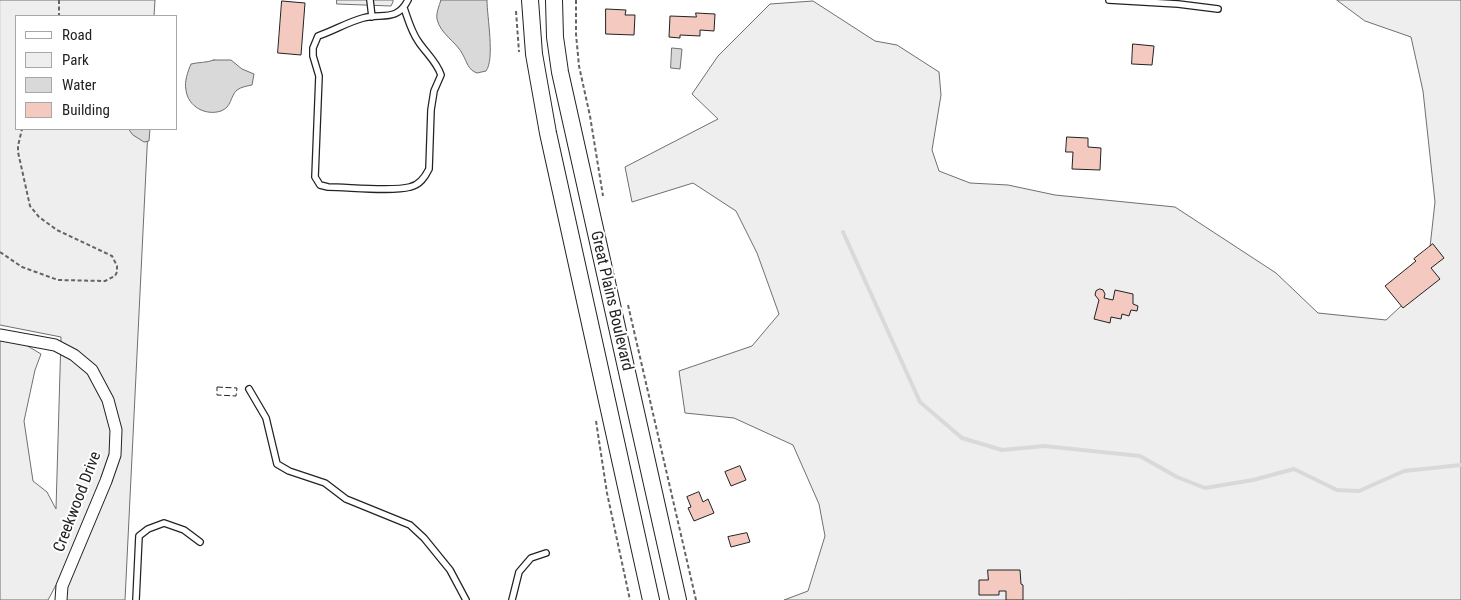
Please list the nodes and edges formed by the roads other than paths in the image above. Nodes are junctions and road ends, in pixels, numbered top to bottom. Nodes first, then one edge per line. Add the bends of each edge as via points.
1 (370, 0) edge
2 (408, 0) edge
3 (530, 0) edge
4 (554, 0) edge
5 (1108, 0) edge
6 (404, 8) junction
7 (1218, 9) dead end
8 (372, 18) junction
9 (0, 335) edge
10 (249, 389) dead end
11 (200, 542) dead end
12 (546, 553) dead end
13 (61, 600) edge
14 (136, 600) edge
15 (466, 600) edge
16 (512, 600) edge
17 (651, 600) edge
18 (678, 600) edge

1 - 8 lane
2 - 6 lane
3 - 17 main road, Great Plains Boulevard via 534,54 548,133
4 - 18 main road, Great Plains Boulevard via 560,72
5 - 7 lane
6 - 8 lane via 397,14
6 - 8 lane via 416,39 441,75 431,110 429,169 425,178 403,188 320,185 315,177 319,76 312,56 313,48 318,36 364,18
9 - 13 street, Creekwood Drive via 54,345 74,355 92,370 108,400 116,430 115,455 62,586
10 - 15 lane via 266,418 276,464 326,483 346,499 410,525 450,570
11 - 14 lane via 184,530 164,522 139,536
12 - 16 lane via 531,558 519,572

